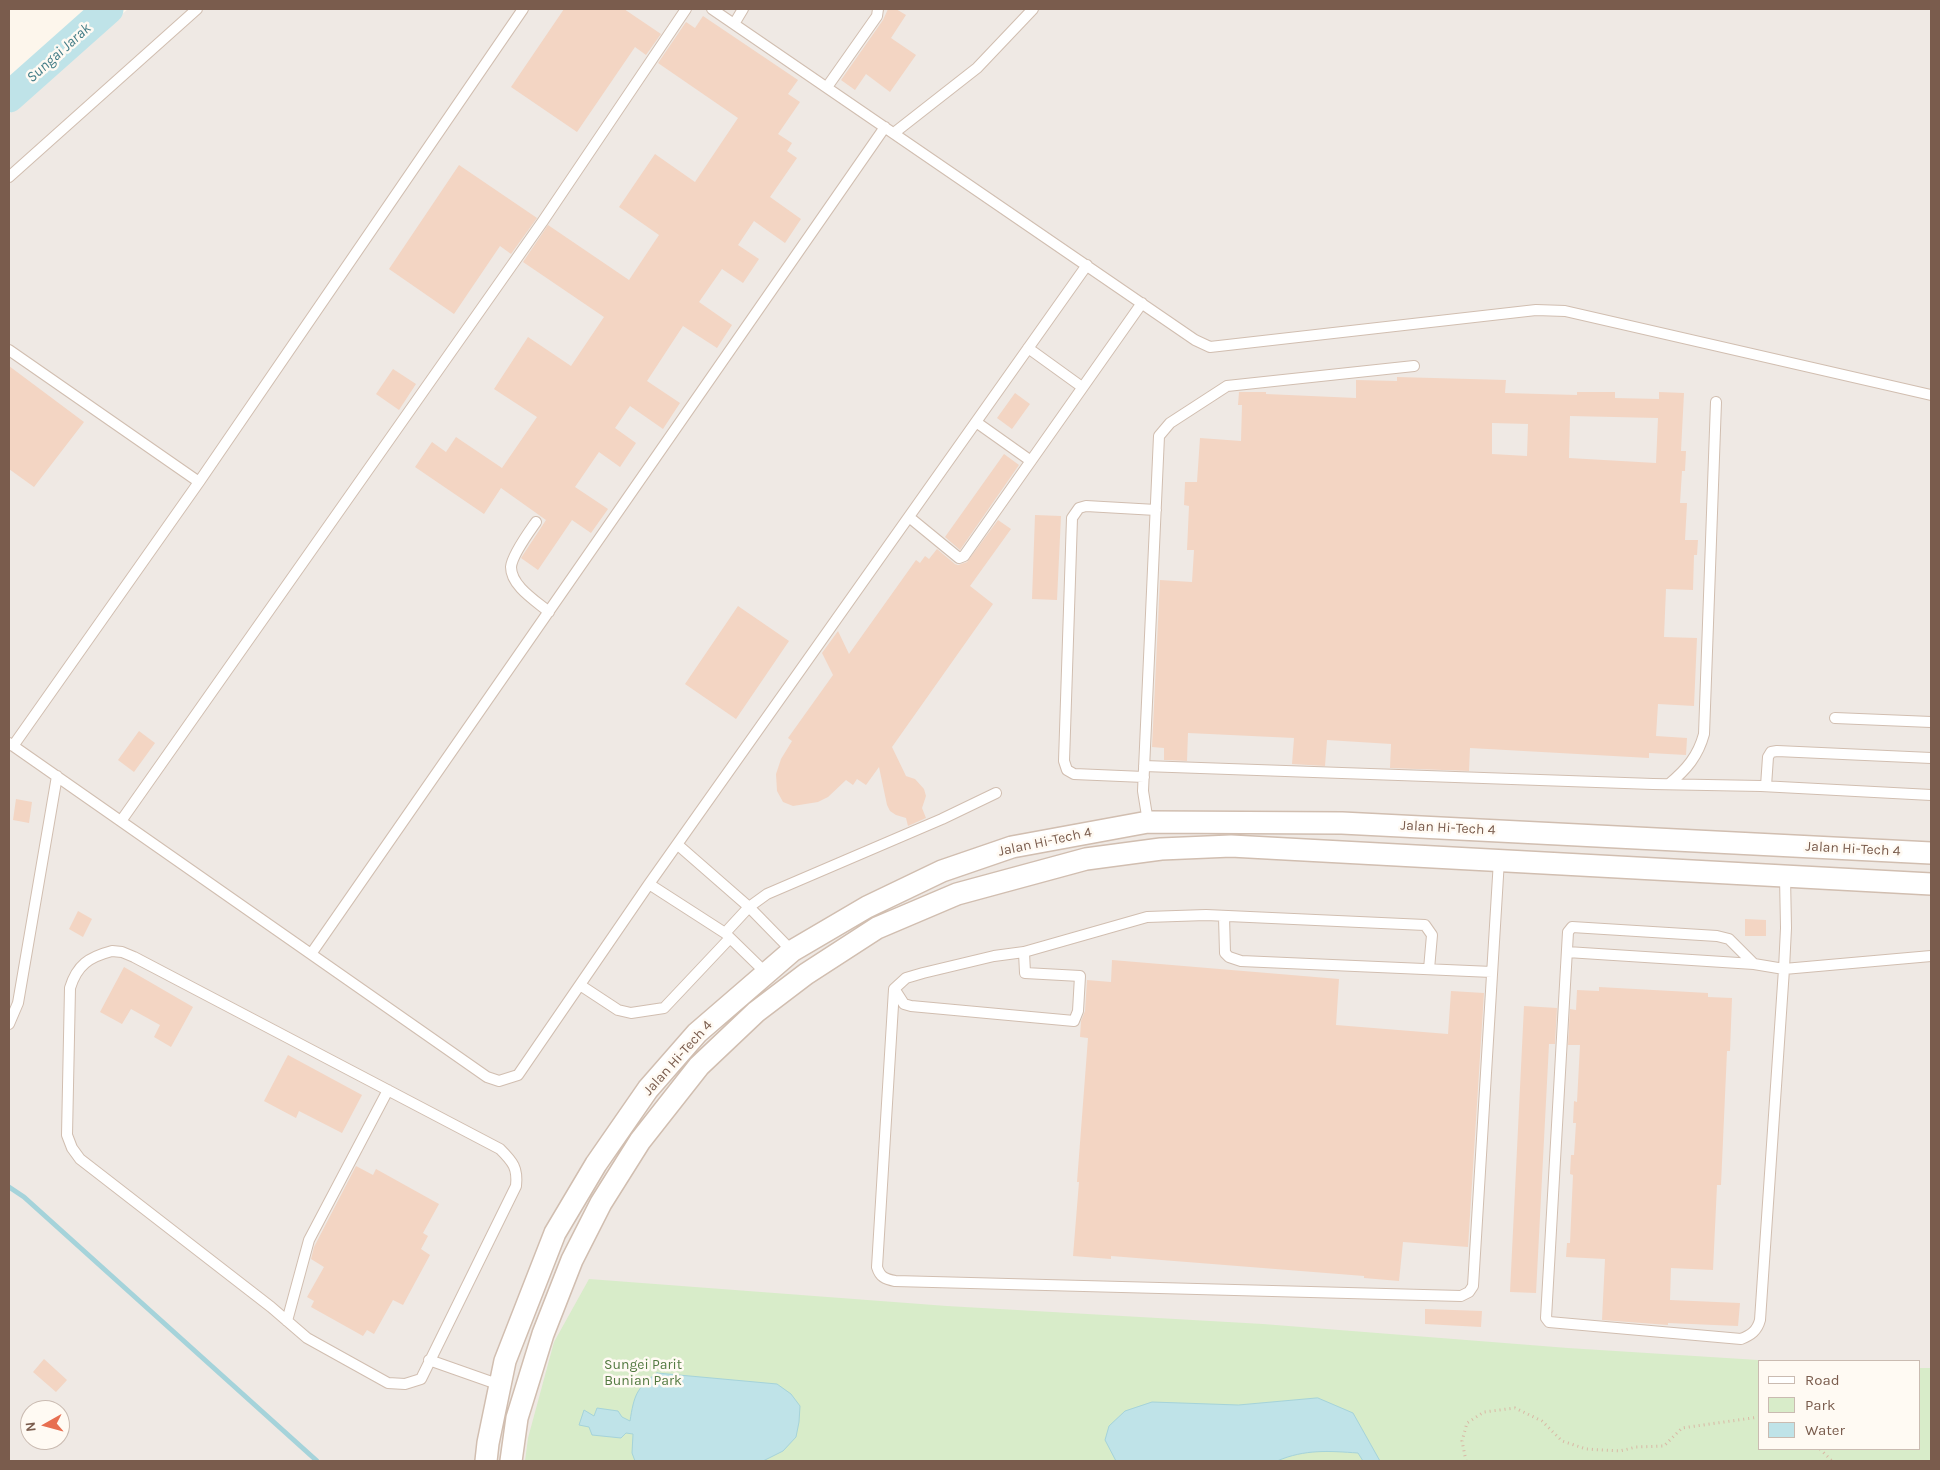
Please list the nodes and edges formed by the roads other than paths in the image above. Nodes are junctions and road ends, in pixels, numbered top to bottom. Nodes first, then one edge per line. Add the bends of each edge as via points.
1 (197, 9) edge
2 (523, 9) edge
3 (686, 9) edge
4 (712, 9) edge
5 (743, 9) edge
6 (878, 9) edge
7 (1033, 9) edge
8 (734, 24) junction
9 (827, 88) junction
10 (889, 130) junction
11 (9, 177) edge
12 (1087, 266) junction
13 (1142, 303) junction
14 (1028, 348) junction
15 (9, 350) edge
16 (1414, 366) dead end
17 (1082, 387) junction
18 (1931, 395) edge
19 (1716, 402) dead end
20 (976, 422) junction
21 (1030, 461) junction
22 (199, 482) junction
23 (1156, 510) junction
24 (909, 517) junction
25 (536, 522) dead end
26 (549, 612) junction
27 (1835, 718) dead end
28 (1931, 722) edge
29 (11, 744) edge
30 (1931, 758) edge
31 (1144, 766) junction
32 (57, 776) junction
33 (1144, 778) junction
34 (1669, 784) junction
35 (1766, 786) junction
36 (996, 794) dead end
37 (1931, 795) edge
38 (121, 821) junction
39 (1148, 822) junction
40 (678, 845) junction
41 (1931, 853) edge
42 (1499, 860) junction
43 (1785, 877) junction
44 (649, 884) junction
45 (1931, 884) edge
46 (749, 907) junction
47 (1224, 916) junction
48 (728, 936) junction
49 (792, 951) junction
50 (1024, 952) junction
51 (1567, 952) junction
52 (311, 954) junction
53 (1931, 956) edge
54 (1754, 964) junction
55 (1429, 969) junction
56 (1784, 969) junction
57 (766, 972) junction
58 (1492, 972) junction
59 (580, 985) junction
60 (894, 989) junction
61 (9, 1024) edge
62 (388, 1090) junction
63 (288, 1321) junction
64 (429, 1360) junction
65 (500, 1385) junction
66 (486, 1461) edge
67 (511, 1461) edge

1 - 11 lane
2 - 22 lane
3 - 38 lane via 538,229
4 - 8 lane
5 - 8 lane
6 - 9 lane via 877,16
7 - 10 lane via 977,68
8 - 9 lane
9 - 10 lane
10 - 12 lane
10 - 26 lane
12 - 13 lane
12 - 14 lane
13 - 17 lane
13 - 18 lane via 1210,347 1536,310 1565,311
14 - 17 lane
14 - 20 lane
15 - 22 lane
16 - 23 lane via 1227,386 1170,423 1159,436
17 - 21 lane
19 - 34 lane via 1704,734 1700,750
20 - 21 lane
20 - 24 lane
21 - 24 lane via 961,558
22 - 29 lane
23 - 31 lane
23 - 33 lane via 1086,506 1079,508 1072,518 1064,761 1067,770 1074,774
24 - 40 lane
25 - 26 lane via 511,568 515,580
26 - 52 lane
27 - 28 lane
29 - 32 lane
30 - 35 lane via 1771,752
31 - 33 lane
31 - 34 lane
32 - 38 lane
32 - 61 lane via 18,1003
33 - 39 lane
34 - 35 lane
35 - 37 lane
36 - 46 lane via 766,894
38 - 52 lane
39 - 41 street, Jalan Hi-Tech 4 via 1342,823
39 - 49 street, Jalan Hi-Tech 4 via 1012,846 942,871 867,907
40 - 44 lane
40 - 46 lane
42 - 43 street, Jalan Hi-Tech 4
42 - 58 lane
42 - 67 street, Jalan Hi-Tech 4 via 1232,846 1161,849 1086,859 967,892 878,928 806,974 756,1012 699,1066 640,1141 600,1203 572,1260 543,1334 517,1418
43 - 45 street, Jalan Hi-Tech 4
43 - 56 lane
44 - 48 lane
44 - 59 lane
46 - 48 lane
46 - 49 lane
47 - 50 lane via 1147,917
47 - 55 lane via 1226,953 1241,961
47 - 55 lane via 1425,925 1432,935
48 - 57 lane
48 - 59 lane via 664,1008 632,1013 618,1010
49 - 57 street, Jalan Hi-Tech 4
50 - 60 lane via 923,973 906,978
50 - 60 lane via 1026,973 1080,976 1078,1012 1074,1020 911,1006 904,1004
51 - 54 lane
51 - 54 lane via 1568,932 1572,927 1717,936 1729,939
51 - 56 lane via 1546,1318 1549,1322 1740,1339 1757,1328 1760,1320
52 - 59 lane via 488,1077 499,1081 518,1075
53 - 56 lane
54 - 56 lane
55 - 58 lane
57 - 65 street, Jalan Hi-Tech 4 via 697,1033 648,1089 596,1164 555,1233 505,1361
58 - 60 lane via 1473,1286 1461,1296 884,1279 877,1267
62 - 63 lane via 309,1240
62 - 63 lane via 122,952 112,950 96,955 74,976 70,988 66,1121 72,1148 80,1159
62 - 64 lane via 500,1149 510,1158 518,1173 516,1186
63 - 64 lane via 307,1338 388,1383 405,1384 421,1379
64 - 65 lane
65 - 66 street, Jalan Hi-Tech 4

